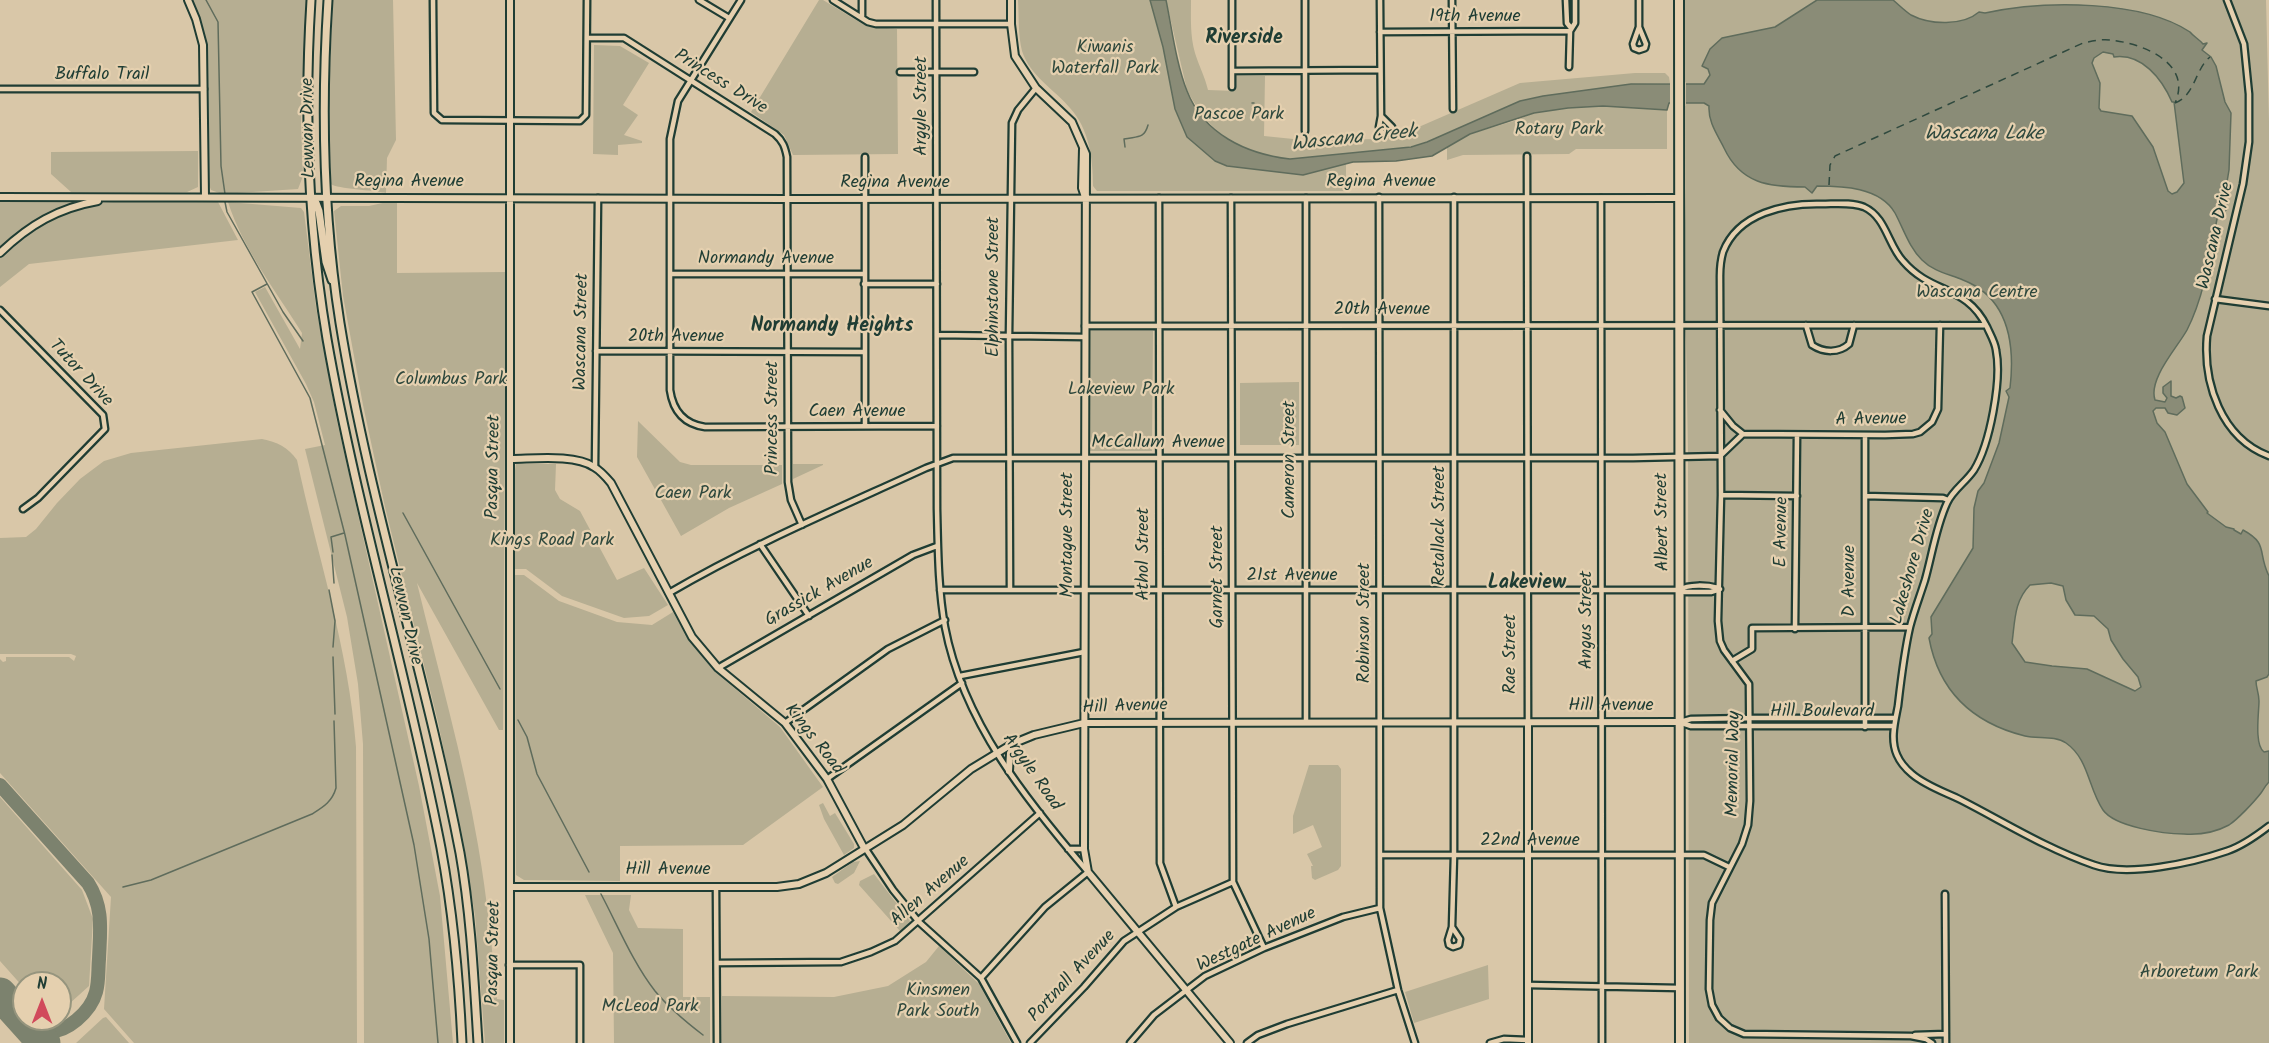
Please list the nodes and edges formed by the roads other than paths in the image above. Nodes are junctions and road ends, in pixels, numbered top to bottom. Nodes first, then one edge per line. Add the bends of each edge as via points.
1 (188, 0) edge
2 (311, 0) edge
3 (328, 0) edge
4 (434, 0) edge
5 (510, 0) edge
6 (587, 0) edge
7 (699, 0) edge
8 (741, 0) edge
9 (833, 0) edge
10 (862, 0) edge
11 (936, 0) edge
12 (1011, 0) edge
13 (1232, 0) edge
14 (1305, 0) edge
15 (1380, 0) edge
16 (1452, 0) edge
17 (1566, 0) edge
18 (1575, 0) edge
19 (1639, 0) edge
20 (2227, 0) edge
21 (1679, 1) edge
22 (729, 18) junction
23 (862, 18) junction
24 (936, 24) junction
25 (1011, 24) junction
26 (1639, 27) junction
27 (1570, 29) junction
28 (1453, 31) junction
29 (1380, 32) junction
30 (586, 38) junction
31 (1569, 68) dead end
32 (1380, 70) junction
33 (1232, 71) junction
34 (1305, 71) junction
35 (900, 72) dead end
36 (937, 72) junction
37 (974, 72) dead end
38 (690, 81) junction
39 (1232, 87) dead end
40 (1036, 88) junction
41 (0, 89) edge
42 (204, 89) junction
43 (1452, 109) dead end
44 (1381, 116) dead end
45 (510, 120) junction
46 (1305, 130) dead end
47 (1527, 156) dead end
48 (865, 157) dead end
49 (0, 197) edge
50 (205, 197) junction
51 (310, 197) junction
52 (326, 197) junction
53 (1379, 197) junction
54 (1454, 197) junction
55 (1527, 197) junction
56 (113, 198) junction
57 (511, 198) junction
58 (598, 198) junction
59 (937, 198) junction
60 (1010, 198) junction
61 (1085, 198) junction
62 (1159, 198) junction
63 (1231, 198) junction
64 (1306, 198) junction
65 (1601, 198) junction
66 (1678, 198) junction
67 (669, 199) junction
68 (787, 199) junction
69 (865, 199) junction
70 (0, 253) edge
71 (670, 274) junction
72 (787, 274) junction
73 (863, 274) junction
74 (864, 284) junction
75 (937, 284) junction
76 (336, 291) junction
77 (2216, 299) junction
78 (2269, 306) edge
79 (0, 310) edge
80 (1679, 324) junction
81 (1720, 324) junction
82 (1158, 325) junction
83 (1232, 325) junction
84 (1305, 325) junction
85 (1379, 325) junction
86 (1455, 325) junction
87 (1527, 325) junction
88 (1601, 325) junction
89 (1806, 325) junction
90 (1854, 325) junction
91 (1940, 325) junction
92 (1986, 325) junction
93 (1085, 326) junction
94 (937, 335) junction
95 (1009, 336) junction
96 (1085, 337) junction
97 (596, 351) junction
98 (670, 351) junction
99 (787, 352) junction
100 (864, 352) junction
101 (1720, 410) junction
102 (787, 426) junction
103 (864, 426) junction
104 (937, 426) junction
105 (1743, 434) junction
106 (1797, 435) junction
107 (1865, 435) junction
108 (1720, 456) junction
109 (2269, 456) edge
110 (1678, 457) junction
111 (1010, 458) junction
112 (1084, 458) junction
113 (1159, 458) junction
114 (1232, 458) junction
115 (1305, 458) junction
116 (1379, 458) junction
117 (1455, 458) junction
118 (1527, 458) junction
119 (1603, 458) junction
120 (511, 459) junction
121 (936, 463) junction
122 (595, 467) junction
123 (1721, 495) junction
124 (1797, 496) junction
125 (1865, 496) junction
126 (1948, 500) junction
127 (23, 509) dead end
128 (802, 525) junction
129 (760, 544) junction
130 (938, 546) junction
131 (1010, 589) junction
132 (1455, 589) junction
133 (1527, 589) junction
134 (1720, 589) junction
135 (940, 590) junction
136 (1084, 590) junction
137 (1159, 590) junction
138 (1306, 590) junction
139 (1380, 590) junction
140 (1601, 590) junction
141 (1679, 590) junction
142 (1232, 591) junction
143 (669, 593) junction
144 (809, 616) junction
145 (945, 621) junction
146 (1910, 627) junction
147 (1865, 628) junction
148 (1795, 629) junction
149 (1084, 652) junction
150 (1732, 661) junction
151 (718, 668) junction
152 (960, 676) junction
153 (962, 683) junction
154 (1749, 718) junction
155 (1865, 718) junction
156 (1896, 718) junction
157 (1159, 722) junction
158 (1232, 722) junction
159 (1306, 722) junction
160 (1380, 722) junction
161 (1454, 722) junction
162 (1528, 722) junction
163 (1601, 722) junction
164 (1679, 722) junction
165 (785, 723) junction
166 (1084, 723) junction
167 (1894, 726) junction
168 (1749, 727) junction
169 (1865, 727) junction
170 (1017, 741) junction
171 (996, 753) junction
172 (1009, 771) junction
173 (827, 779) junction
174 (1040, 813) junction
175 (2269, 826) edge
176 (864, 848) junction
177 (1068, 849) junction
178 (1084, 849) junction
179 (1380, 855) junction
180 (1454, 855) junction
181 (1602, 855) junction
182 (1680, 855) junction
183 (1528, 856) junction
184 (1729, 867) junction
185 (1088, 872) junction
186 (1233, 882) junction
187 (510, 887) junction
188 (716, 887) junction
189 (1945, 894) dead end
190 (1176, 907) junction
191 (1380, 908) junction
192 (919, 922) junction
193 (1452, 927) dead end
194 (1138, 931) junction
195 (1264, 948) junction
196 (717, 963) junction
197 (509, 965) junction
198 (981, 978) junction
199 (1528, 985) junction
200 (1603, 987) junction
201 (1680, 988) junction
202 (1187, 990) junction
203 (1398, 990) junction
204 (1946, 1034) junction
205 (1911, 1036) junction
206 (1528, 1041) edge
207 (462, 1043) edge
208 (478, 1043) edge
209 (510, 1043) edge
210 (580, 1043) edge
211 (717, 1043) edge
212 (1017, 1043) edge
213 (1030, 1043) edge
214 (1130, 1043) edge
215 (1230, 1043) edge
216 (1247, 1043) edge
217 (1415, 1043) edge
218 (1490, 1043) edge
219 (1602, 1043) edge
220 (1680, 1043) edge
221 (1932, 1043) edge
222 (1946, 1043) edge

1 - 42 street via 200,31
2 - 51 main road, Lewvan Drive via 307,99
3 - 52 main road, Lewvan Drive via 324,79
4 - 45 street via 434,113 442,120
5 - 45 street, Pasqua Street
6 - 30 street
7 - 22 street
8 - 22 street
9 - 23 street
10 - 23 street
11 - 24 street, Argyle Street
12 - 25 street
13 - 33 street
14 - 34 street
15 - 29 street
16 - 28 street
17 - 27 street
18 - 27 street via 1575,23
19 - 26 street
20 - 77 street, Wascana Drive via 2244,44 2250,131 2243,184
21 - 66 main road, Albert Street
22 - 38 street
23 - 24 street via 876,24
24 - 25 street
24 - 36 street, Argyle Street
25 - 40 street via 1015,56
26 - 26 street via 1633,44 1639,50 1646,44
27 - 28 street, 19th Avenue
27 - 31 street
28 - 29 street, 19th Avenue
28 - 43 street
29 - 32 street
30 - 38 street, Princess Drive via 624,38
30 - 45 street via 586,115 580,121
32 - 34 street
32 - 44 street
33 - 34 street
33 - 39 street
34 - 46 street
35 - 36 street
36 - 37 street
36 - 59 street, Argyle Street
38 - 67 street via 674,115
38 - 68 street, Princess Drive via 781,139 787,157
40 - 60 street, Elphinstone Street via 1012,123
40 - 61 street, Montague Street via 1072,122 1086,154
41 - 42 street, Buffalo Trail
42 - 50 street
45 - 57 street, Pasqua Street
47 - 55 street, Rae Street
48 - 69 street
49 - 56 street, Regina Avenue
50 - 51 street, Regina Avenue
50 - 56 street, Regina Avenue
51 - 52 street, Regina Avenue
51 - 76 main road, Lewvan Drive via 319,211 326,262
51 - 207 main road, Lewvan Drive via 319,289 339,406 441,849
52 - 57 street, Regina Avenue
52 - 76 main road, Lewvan Drive
53 - 54 street, Regina Avenue
53 - 64 street, Regina Avenue
53 - 85 street, Robinson Street
54 - 55 street, Regina Avenue
54 - 86 street, Retallack Street
55 - 65 street, Regina Avenue
55 - 87 street, Rae Street
56 - 70 street, Regina Avenue via 73,206 47,217 25,230
57 - 58 street, Regina Avenue
57 - 120 street, Pasqua Street
58 - 67 street, Regina Avenue
58 - 97 street, Wascana Street
59 - 60 street, Regina Avenue
59 - 69 street, Regina Avenue
59 - 75 street, Argyle Street
60 - 61 street, Regina Avenue
60 - 95 street, Elphinstone Street
61 - 62 street, Regina Avenue
61 - 93 street, Montague Street
62 - 63 street, Regina Avenue
62 - 82 street, Athol Street
63 - 64 street, Regina Avenue
63 - 83 street, Garnet Street
64 - 84 street, Cameron Street
65 - 66 street, Regina Avenue
65 - 88 street, Angus Street
66 - 80 main road, Albert Street
67 - 68 street, Regina Avenue
67 - 71 street
68 - 69 street, Regina Avenue
68 - 72 street, Princess Street
69 - 73 street
71 - 72 street, Normandy Avenue
71 - 98 street
72 - 73 street, Normandy Avenue
72 - 99 street, Princess Street
73 - 74 street
74 - 75 street
74 - 100 street
75 - 94 street, Argyle Street
76 - 208 main road, Lewvan Drive via 357,409 460,854
77 - 78 street
77 - 109 street, Wascana Drive via 2206,346 2216,402 2237,434
79 - 127 street, Tutor Drive via 103,415 105,429
80 - 81 street, 20th Avenue
80 - 88 street, 20th Avenue
80 - 110 main road, Albert Street
81 - 89 street, 20th Avenue
81 - 92 street, Lakeshore Drive via 1723,253 1746,224 1786,205 1854,204 1874,213 1893,249 1913,272 1964,298
81 - 101 street, Memorial Way
82 - 83 street, 20th Avenue
82 - 93 street, 20th Avenue
82 - 113 street, Athol Street
83 - 84 street, 20th Avenue
83 - 114 street, Garnet Street
84 - 85 street, 20th Avenue
84 - 115 street, Cameron Street
85 - 86 street, 20th Avenue
85 - 116 street, Robinson Street
86 - 87 street, 20th Avenue
86 - 117 street, Retallack Street
87 - 88 street, 20th Avenue
87 - 118 street, Rae Street
88 - 119 street, Angus Street
89 - 90 street, 20th Avenue
89 - 90 street via 1812,345 1829,351 1849,344
90 - 91 street, 20th Avenue
91 - 92 street, 20th Avenue
91 - 107 street, A Avenue via 1940,398 1932,422 1913,434
92 - 126 street, Lakeshore Drive via 1996,350 1991,426 1974,470
93 - 96 street, Montague Street
94 - 95 street
94 - 104 street, Argyle Street
95 - 96 street
95 - 111 street, Elphinstone Street
96 - 112 street, Montague Street
97 - 98 street, 20th Avenue
97 - 122 street, Wascana Street
98 - 99 street, 20th Avenue
98 - 102 street, Caen Avenue via 672,401 680,416 692,425
99 - 100 street, 20th Avenue
99 - 102 street, Princess Street
100 - 103 street
101 - 105 street
101 - 108 street, Memorial Way
102 - 103 street, Caen Avenue
102 - 128 street, Princess Street via 788,482
103 - 104 street, Caen Avenue
104 - 121 street, Argyle Street
105 - 106 street, A Avenue
105 - 108 street
106 - 107 street, A Avenue
106 - 124 street, E Avenue
107 - 125 street, D Avenue
108 - 110 street
108 - 123 street, Memorial Way
110 - 119 street, McCallum Avenue
110 - 141 main road, Albert Street
111 - 112 street, McCallum Avenue
111 - 121 street, McCallum Avenue via 953,458
111 - 131 street, Elphinstone Street
112 - 113 street, McCallum Avenue
112 - 136 street, Montague Street
113 - 114 street, McCallum Avenue
113 - 137 street, Athol Street
114 - 115 street, McCallum Avenue
114 - 142 street, Garnet Street
115 - 116 street, McCallum Avenue
115 - 138 street, Cameron Street
116 - 117 street, McCallum Avenue
116 - 139 street, Robinson Street
117 - 118 street, McCallum Avenue
117 - 132 street, Retallack Street
118 - 119 street, McCallum Avenue
118 - 133 street, Rae Street
119 - 140 street, Angus Street
120 - 122 street via 575,460
120 - 187 street, Pasqua Street
121 - 128 street, McCallum Avenue
121 - 130 street, Argyle Road
122 - 143 street, Kings Road via 611,483
123 - 124 street
123 - 134 street, Memorial Way
124 - 148 street, E Avenue
125 - 126 street
125 - 147 street, D Avenue
126 - 146 street, Lakeshore Drive
128 - 129 street, McCallum Avenue
129 - 143 street, McCallum Avenue
129 - 144 street
130 - 135 street, Argyle Road
130 - 144 street, Grassick Avenue via 913,555
131 - 135 street, 21st Avenue
131 - 136 street, 21st Avenue
132 - 133 street, 21st Avenue
132 - 139 street, 21st Avenue
132 - 161 street, Retallack Street
133 - 140 street, 21st Avenue
133 - 162 street, Rae Street
134 - 141 street, 21st Avenue
134 - 150 street, Memorial Way via 1719,633
135 - 145 street, Argyle Road
136 - 137 street, 21st Avenue
136 - 149 street, Montague Street
137 - 142 street, 21st Avenue
137 - 157 street, Athol Street
138 - 139 street, 21st Avenue
138 - 142 street, 21st Avenue
138 - 159 street, Cameron Street
139 - 160 street, Robinson Street
140 - 141 street, 21st Avenue
140 - 163 street, Angus Street
141 - 164 main road, Albert Street
142 - 158 street, Garnet Street
143 - 151 street, Kings Road via 692,637
144 - 151 street, Grassick Avenue
145 - 152 street, Argyle Road
145 - 165 street via 888,650
146 - 147 street
146 - 156 street, Lakeshore Drive
147 - 148 street
147 - 155 street, D Avenue
148 - 150 street via 1752,628 1752,649
149 - 152 street
149 - 166 street, Montague Street
150 - 154 street, Memorial Way via 1749,684
151 - 165 street, Kings Road
152 - 153 street, Argyle Road
153 - 171 street, Argyle Road
153 - 173 street
154 - 155 street, Hill Boulevard
154 - 164 street, Hill Boulevard
154 - 168 street, Memorial Way
155 - 156 street, Hill Boulevard
155 - 169 street, D Avenue
156 - 167 street, Lakeshore Drive
157 - 158 street, Hill Avenue
157 - 166 street, Hill Avenue
157 - 190 street, Athol Street via 1160,863
158 - 159 street, Hill Avenue
158 - 186 street, Garnet Street
159 - 160 street, Hill Avenue
160 - 161 street, Hill Avenue
160 - 179 street, Robinson Street
161 - 162 street, Hill Avenue
161 - 180 street, Retallack Street
162 - 163 street, Hill Avenue
162 - 183 street, Rae Street
163 - 164 street, Hill Avenue
163 - 181 street, Angus Street
164 - 168 street, Hill Boulevard via 1691,726
164 - 182 main road, Albert Street
165 - 173 street, Kings Road
166 - 170 street, Hill Avenue
166 - 178 street, Montague Street
167 - 169 street, Hill Boulevard
167 - 175 street, Lakeshore Drive via 1897,754 1924,783 2096,866 2163,866 2200,858 2248,842
168 - 169 street, Hill Boulevard
168 - 184 street, Memorial Way via 1748,825
170 - 171 street, Hill Avenue
170 - 172 street via 1010,753
171 - 172 street, Argyle Road
171 - 176 street, Hill Avenue via 903,825
172 - 174 street, Argyle Road
173 - 176 street, Kings Road
174 - 177 street, Argyle Road
174 - 192 street, Allen Avenue
176 - 188 street, Hill Avenue via 826,873 800,884
176 - 192 street, Kings Road
177 - 178 street
177 - 185 street, Argyle Road
178 - 185 street, Montague Street
179 - 180 street, 22nd Avenue
179 - 191 street, Robinson Street
180 - 183 street, 22nd Avenue
180 - 193 street, Retallack Street
181 - 182 street, 22nd Avenue
181 - 183 street, 22nd Avenue
181 - 200 street, Angus Street
182 - 184 street, 22nd Avenue via 1704,855
182 - 201 main road, Albert Street
183 - 199 street, Rae Street
184 - 205 street, Memorial Way via 1714,897 1710,920 1709,989 1715,1012 1724,1024 1759,1036
185 - 194 street, Argyle Road
185 - 198 street via 1045,907
186 - 190 street, Portnall Avenue
186 - 195 street, Garnet Street
187 - 188 street, Hill Avenue
187 - 197 street, Pasqua Street
188 - 196 street
189 - 204 street
190 - 194 street, Portnall Avenue
191 - 195 street, Westgate Avenue via 1343,917
191 - 203 street, Robinson Street
192 - 196 street, Allen Avenue via 895,941 841,962
192 - 198 street, Kings Road
194 - 202 street, Argyle Road
194 - 213 street, Portnall Avenue via 1124,940
195 - 202 street, Westgate Avenue via 1205,976
196 - 211 street
197 - 209 street, Pasqua Street
197 - 210 street via 580,965
198 - 212 street, Kings Road
199 - 200 street
199 - 206 street, Rae Street
200 - 201 street
200 - 219 street, Angus Street
201 - 220 main road, Albert Street
202 - 214 street, Westgate Avenue via 1154,1015
202 - 215 street, Argyle Road
203 - 216 street via 1287,1024
203 - 217 street, Robinson Street
204 - 205 street
204 - 222 street
205 - 221 street, Memorial Way
206 - 218 street via 1504,1039

